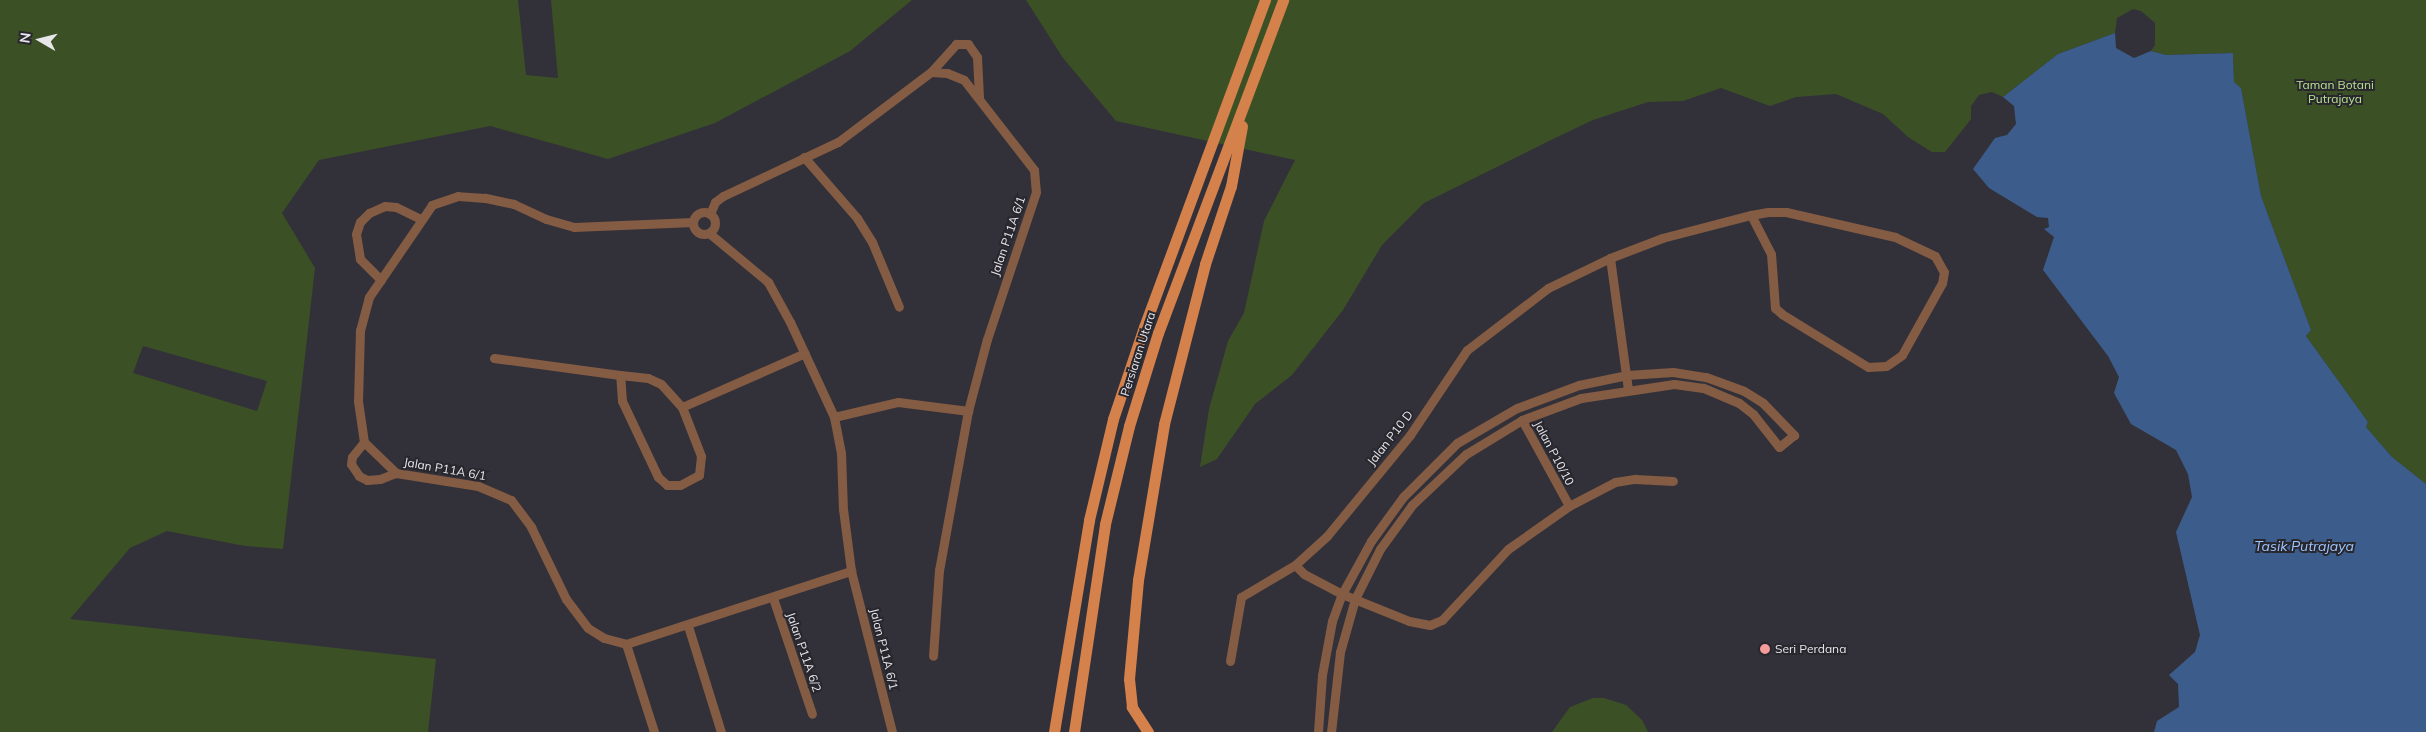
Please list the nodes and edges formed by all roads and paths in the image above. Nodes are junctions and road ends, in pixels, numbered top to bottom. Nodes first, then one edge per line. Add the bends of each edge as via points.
1 (1265, 0) edge
2 (1283, 0) edge
3 (931, 72) junction
4 (979, 97) junction
5 (1247, 98) junction
6 (804, 157) junction
7 (710, 214) junction
8 (1751, 215) junction
9 (422, 219) junction
10 (693, 222) junction
11 (709, 233) junction
12 (1610, 258) junction
13 (381, 280) junction
14 (899, 307) dead end
15 (805, 353) junction
16 (494, 358) dead end
17 (620, 375) junction
18 (1627, 375) junction
19 (1628, 389) junction
20 (682, 407) junction
21 (968, 411) junction
22 (834, 417) junction
23 (1522, 420) junction
24 (364, 442) junction
25 (396, 473) junction
26 (1672, 480) dead end
27 (1569, 506) junction
28 (1295, 565) junction
29 (851, 571) junction
30 (1342, 594) junction
31 (772, 598) junction
32 (1355, 599) junction
33 (688, 626) junction
34 (626, 644) junction
35 (933, 656) dead end
36 (1230, 661) dead end
37 (812, 714) dead end
38 (654, 732) edge
39 (720, 732) edge
40 (892, 732) edge
41 (1054, 732) edge
42 (1074, 732) edge
43 (1148, 732) edge
44 (1318, 732) edge
45 (1331, 732) edge

1 - 41 main road, Persiaran Utara via 1113,419 1089,520
2 - 5 main road, Persiaran Utara
3 - 4 street, Jalan P11A 6/1 via 957,76
3 - 4 street via 956,44 968,44 977,57
3 - 6 street via 838,142
4 - 21 street, Jalan P11A 6/1 via 1034,170 1037,181 986,339
5 - 42 main road, Persiaran Utara via 1158,333 1129,426 1105,524
5 - 43 main road via 1230,186 1205,264 1164,424 1138,580 1129,679 1132,706
6 - 7 street via 723,196 715,202
6 - 14 street via 858,218 872,242
7 - 10 street via 702,212
7 - 11 street via 714,228
8 - 8 street, Jalan P10 D via 1786,212 1860,227 1895,237 1935,256 1943,267 1942,283 1902,355 1886,366 1868,367 1782,314 1776,308 1771,254
8 - 12 street, Jalan P10 D via 1662,238
9 - 10 street via 432,205 458,196 514,204 546,219 574,227
9 - 13 street
9 - 13 street via 396,207 385,206 369,213 360,222 356,234 360,260
10 - 11 street via 695,230 701,234
11 - 15 street, Jalan P11A 6/1 via 768,282
12 - 18 street
12 - 28 street, Jalan P10 D via 1548,288 1467,350 1410,435 1327,536
13 - 24 street via 369,297 360,330 358,401
15 - 20 street
15 - 22 street, Jalan P11A 6/1
16 - 17 street
17 - 20 street via 648,378 661,384
17 - 20 street via 622,401 658,477 667,485 680,485 699,475 702,466
18 - 19 street
18 - 19 street via 1673,372 1724,382 1763,403 1794,435 1779,446 1753,414 1739,403 1703,388 1674,384
18 - 30 street via 1580,385 1517,408 1457,443 1403,497 1371,541
19 - 23 street via 1581,398
21 - 22 street via 898,402
21 - 35 street, Jalan P11A 6/1 via 939,570
22 - 29 street, Jalan P11A 6/1 via 841,453 843,509
23 - 27 street, Jalan P10/10
23 - 32 street via 1466,454 1412,505 1380,549
24 - 25 street, Jalan P11A 6/1
24 - 25 street via 352,457 351,464 359,476 380,480
25 - 34 street, Jalan P11A 6/1 via 478,486 511,500 531,527 566,599 588,628
26 - 27 street, Jalan P10/10 via 1615,482
27 - 32 street via 1508,549 1442,620 1430,625 1409,621
28 - 30 street via 1304,574
28 - 36 street, Jalan P10 D via 1241,597
29 - 31 street
29 - 40 street, Jalan P11A 6/1
30 - 32 street
30 - 44 street via 1332,621 1322,675
31 - 33 street
31 - 37 street, Jalan P11A 6/2
32 - 45 street via 1340,652
33 - 34 street
33 - 39 street
34 - 38 street

